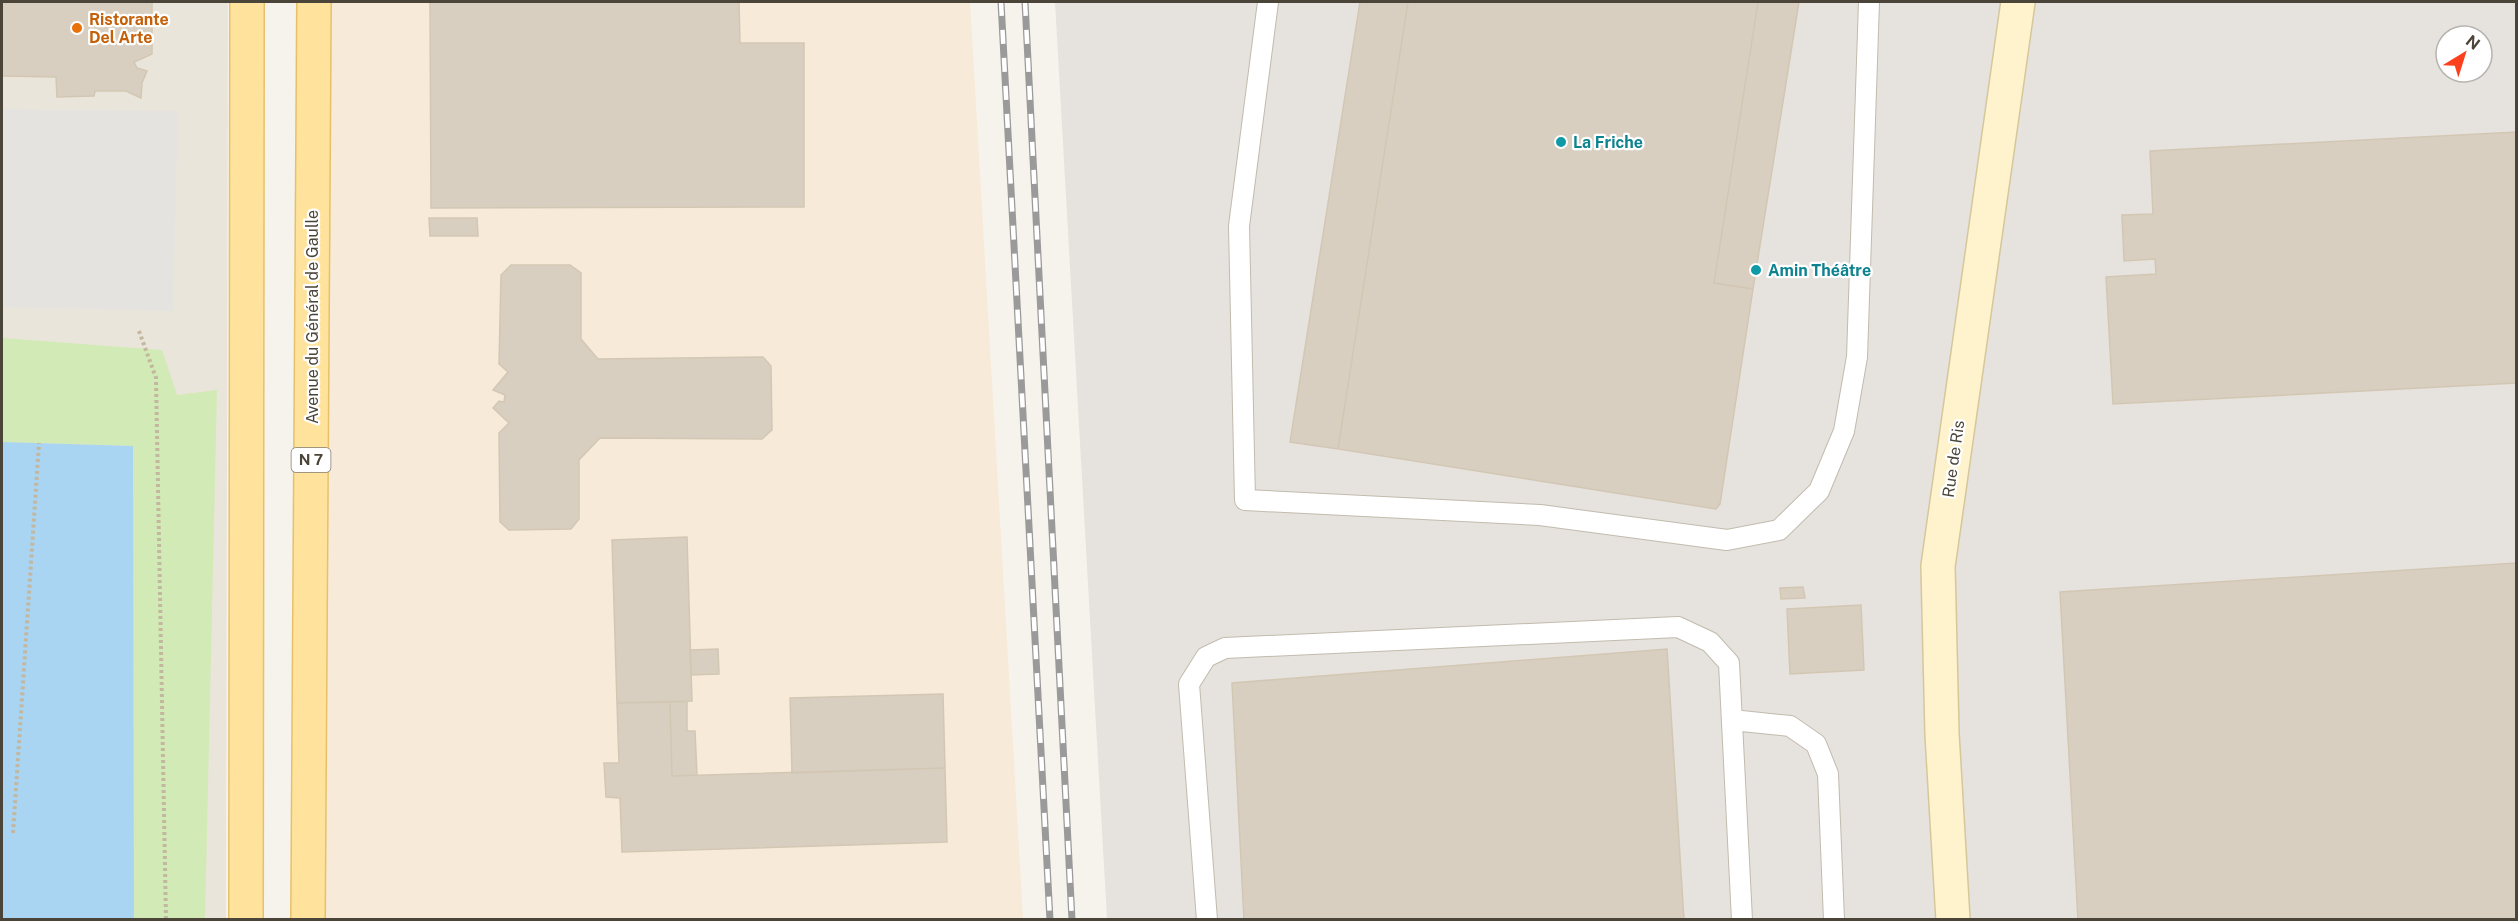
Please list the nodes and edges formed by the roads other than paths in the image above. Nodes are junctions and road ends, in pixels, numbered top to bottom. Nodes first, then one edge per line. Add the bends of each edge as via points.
1 (247, 2) edge
2 (314, 2) edge
3 (1268, 2) edge
4 (1869, 2) edge
5 (2018, 2) edge
6 (1732, 720) junction
7 (246, 920) edge
8 (308, 920) edge
9 (1207, 920) edge
10 (1742, 920) edge
11 (1834, 920) edge
12 (1953, 920) edge

1 - 7 main road
2 - 8 main road, Avenue du Général de Gaulle / N 7
3 - 4 lane via 1239,226 1245,500 1540,515 1727,540 1779,530 1819,491 1844,431 1857,357
5 - 12 main road, Rue de Ris via 1938,566 1942,734
6 - 9 lane via 1729,663 1710,642 1678,627 1225,648 1206,657 1189,684
6 - 10 lane
6 - 11 lane via 1790,726 1816,744 1828,774

